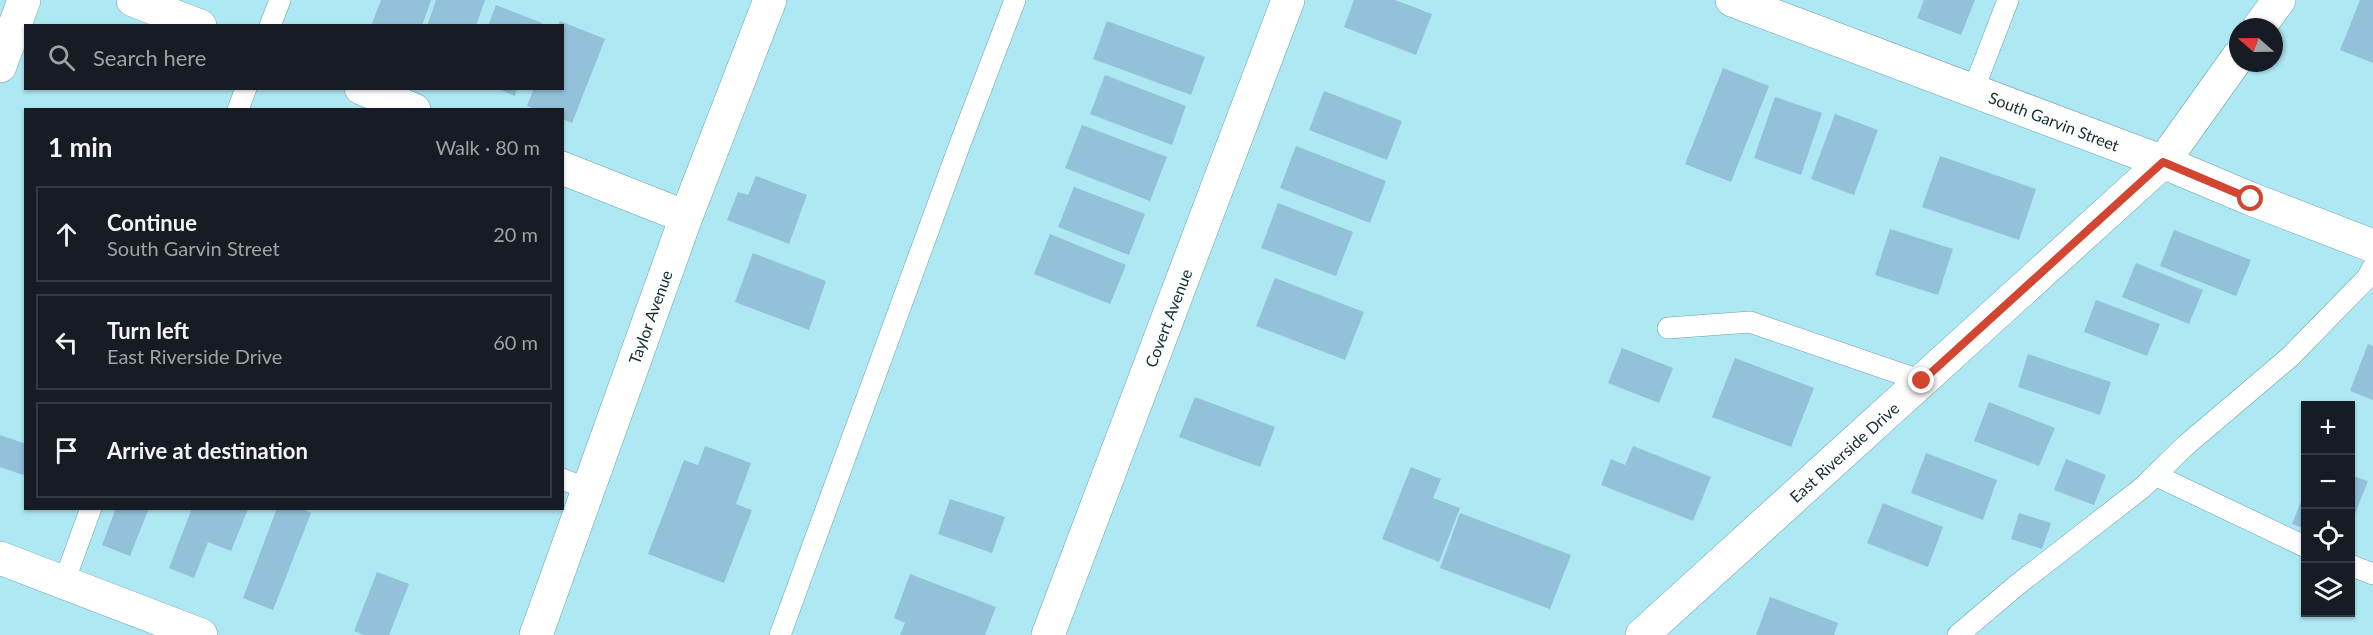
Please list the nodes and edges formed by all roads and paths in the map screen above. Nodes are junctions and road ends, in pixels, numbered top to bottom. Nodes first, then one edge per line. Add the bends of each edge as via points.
1 (24, 0) edge
2 (133, 0) edge
3 (280, 0) edge
4 (770, 0) edge
5 (1015, 0) edge
6 (1288, 0) edge
7 (1732, 0) edge
8 (2008, 0) edge
9 (2279, 0) edge
10 (2266, 18) edge
11 (195, 24) edge
12 (271, 24) edge
13 (0, 66) edge
14 (2229, 70) edge
15 (245, 90) edge
16 (366, 90) edge
17 (1973, 91) junction
18 (239, 108) edge
19 (409, 108) edge
20 (2163, 162) junction
21 (564, 169) edge
22 (686, 217) junction
23 (2373, 246) edge
24 (2373, 267) edge
25 (1668, 328) dead end
26 (1922, 381) junction
27 (2154, 475) junction
28 (575, 484) edge
29 (90, 510) edge
30 (2301, 545) edge
31 (0, 558) edge
32 (2355, 567) edge
33 (2373, 574) edge
34 (64, 582) junction
35 (1653, 631) edge
36 (201, 635) edge
37 (536, 635) edge
38 (780, 635) edge
39 (1048, 635) edge
40 (1958, 635) edge

1 - 13 street
2 - 11 street
3 - 12 lane
4 - 22 street, Taylor Avenue
5 - 38 lane
6 - 39 street, Covert Avenue
7 - 17 street, South Garvin Street
8 - 17 lane
9 - 10 street
14 - 20 street, East Riverside Drive
15 - 18 lane
16 - 19 street
17 - 20 street, South Garvin Street
20 - 23 street, South Garvin Street
20 - 26 street, East Riverside Drive
21 - 22 street
22 - 28 street, Taylor Avenue
24 - 27 lane via 2367,278 2291,356
25 - 26 lane via 1750,322
26 - 35 street, East Riverside Drive
27 - 30 lane
27 - 40 lane
28 - 37 street, Taylor Avenue
29 - 34 lane
31 - 34 street
32 - 33 lane
34 - 36 street

